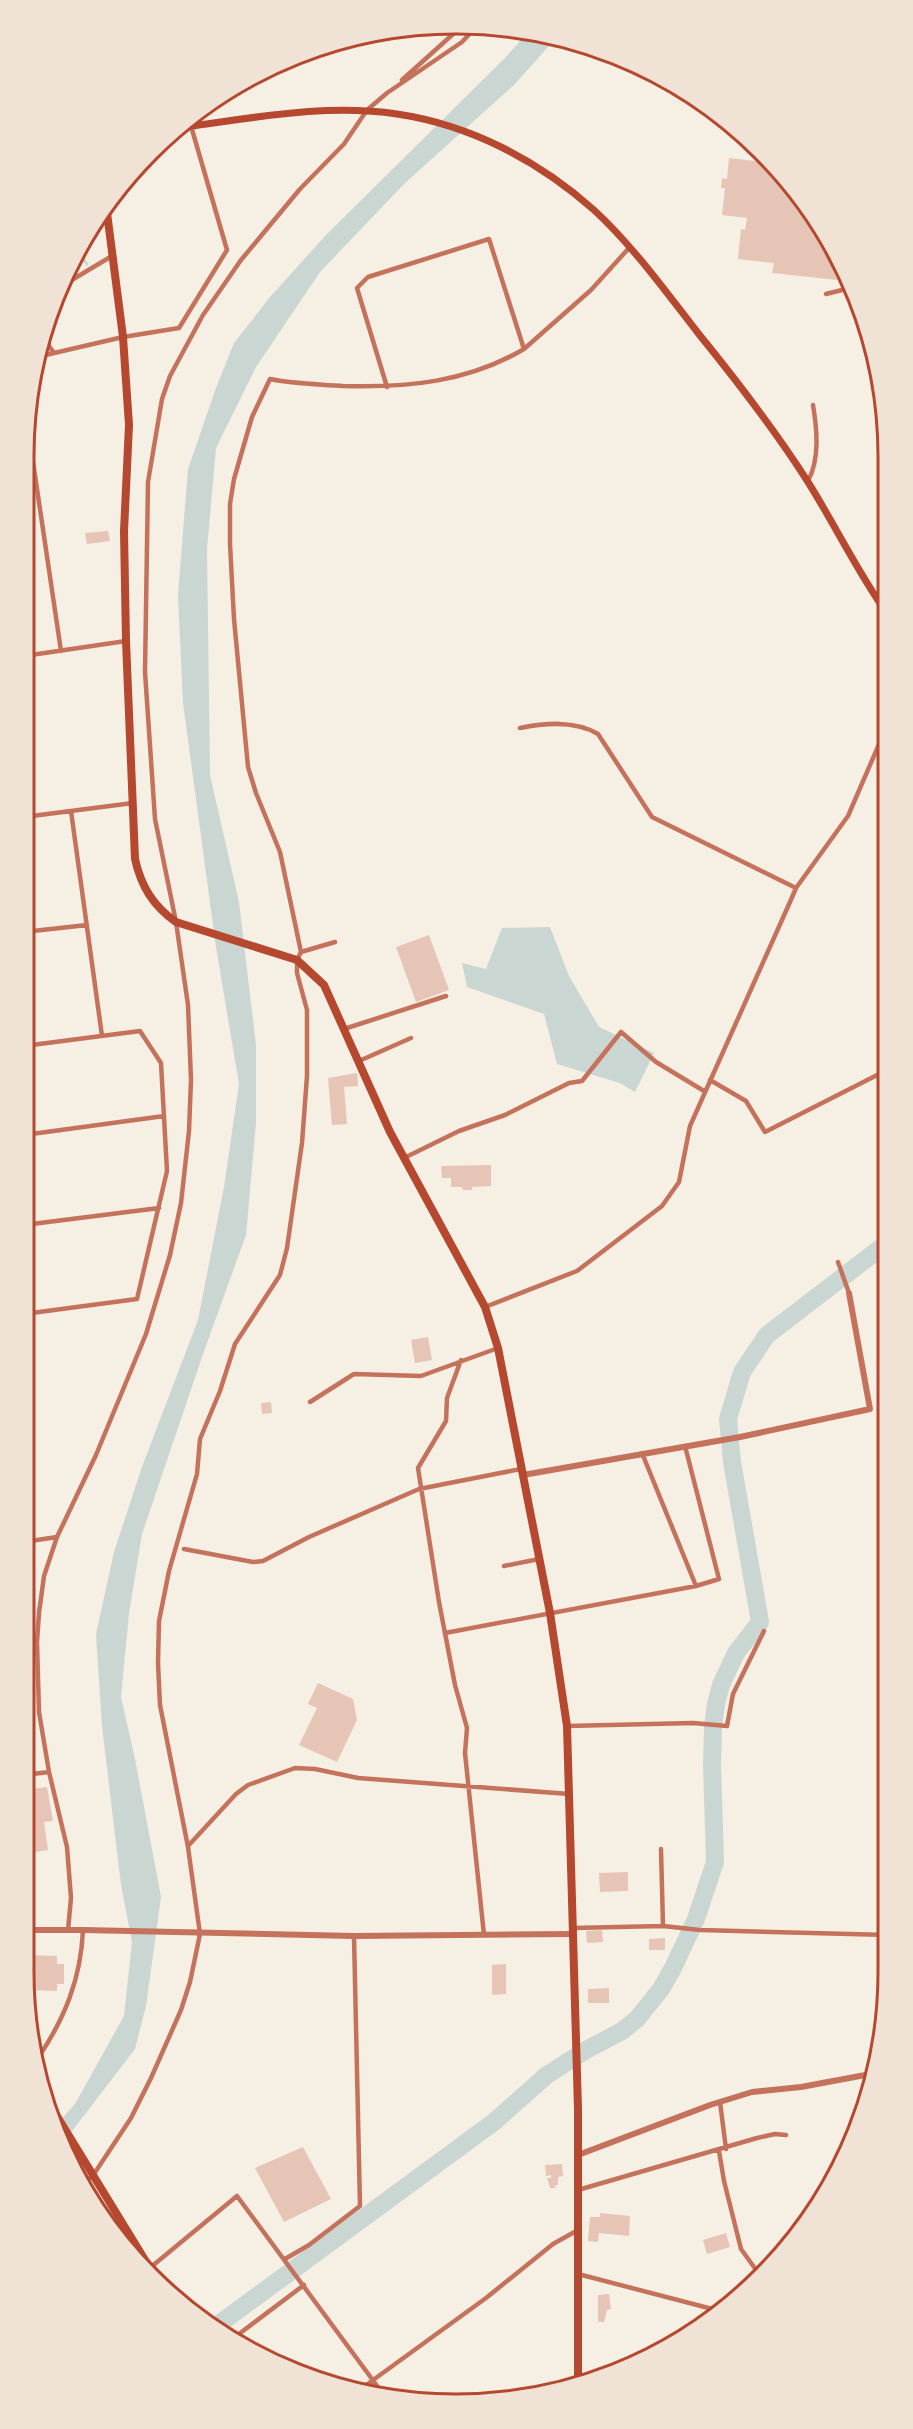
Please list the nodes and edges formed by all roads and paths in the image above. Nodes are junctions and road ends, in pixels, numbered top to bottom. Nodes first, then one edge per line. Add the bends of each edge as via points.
1 (453, 34) edge
2 (469, 34) edge
3 (387, 93) junction
4 (367, 110) junction
5 (196, 125) edge
6 (192, 128) edge
7 (108, 220) edge
8 (629, 248) junction
9 (112, 256) junction
10 (74, 278) edge
11 (843, 289) edge
12 (826, 294) dead end
13 (123, 337) junction
14 (49, 346) edge
15 (524, 349) junction
16 (54, 353) junction
17 (47, 355) edge
18 (387, 387) junction
19 (813, 405) dead end
20 (34, 469) edge
21 (808, 482) junction
22 (878, 601) edge
23 (126, 641) junction
24 (61, 651) junction
25 (34, 655) edge
26 (520, 728) dead end
27 (878, 747) edge
28 (133, 803) junction
29 (71, 811) junction
30 (34, 816) edge
31 (796, 888) junction
32 (177, 923) junction
33 (87, 925) junction
34 (34, 931) edge
35 (335, 942) dead end
36 (301, 952) junction
37 (296, 960) junction
38 (446, 996) dead end
39 (344, 1029) junction
40 (102, 1036) junction
41 (411, 1038) dead end
42 (34, 1045) edge
43 (359, 1061) junction
44 (878, 1075) edge
45 (710, 1080) junction
46 (704, 1091) junction
47 (164, 1116) junction
48 (34, 1134) edge
49 (404, 1158) junction
50 (159, 1208) junction
51 (34, 1224) edge
52 (838, 1262) dead end
53 (849, 1293) joint
54 (485, 1306) junction
55 (34, 1313) edge
56 (498, 1348) junction
57 (461, 1360) junction
58 (310, 1402) dead end
59 (685, 1446) junction
60 (642, 1453) junction
61 (522, 1472) junction
62 (419, 1489) junction
63 (57, 1537) junction
64 (34, 1540) edge
65 (184, 1549) dead end
66 (540, 1559) junction
67 (504, 1566) dead end
68 (696, 1586) junction
69 (550, 1613) junction
70 (764, 1631) dead end
71 (445, 1633) junction
72 (567, 1726) junction
73 (49, 1772) junction
74 (34, 1774) edge
75 (468, 1787) junction
76 (569, 1794) junction
77 (188, 1846) junction
78 (662, 1849) dead end
79 (663, 1926) junction
80 (34, 1930) edge
81 (68, 1930) junction
82 (86, 1930) junction
83 (572, 1931) junction
84 (198, 1933) junction
85 (484, 1935) junction
86 (878, 1935) edge
87 (354, 1936) junction
88 (42, 2052) edge
89 (866, 2075) edge
90 (720, 2102) junction
91 (64, 2127) edge
92 (786, 2135) dead end
93 (726, 2149) junction
94 (719, 2151) junction
95 (578, 2155) junction
96 (94, 2174) junction
97 (89, 2179) edge
98 (578, 2190) junction
99 (578, 2230) junction
100 (145, 2258) edge
101 (285, 2259) junction
102 (153, 2266) edge
103 (756, 2270) edge
104 (578, 2274) junction
105 (304, 2285) junction
106 (711, 2309) edge
107 (239, 2334) edge
108 (578, 2376) edge
109 (374, 2381) junction
110 (368, 2385) edge
111 (378, 2387) edge

1 - 3 street
2 - 3 street
3 - 4 street
4 - 5 main road via 306,111
4 - 8 main road via 432,120 500,146 595,211
4 - 32 street via 344,144 300,189 235,269 203,315 162,399 146,511 145,672 155,819
6 - 13 street via 227,250 179,328
7 - 9 main road
8 - 15 street via 591,290
8 - 21 main road via 745,392
9 - 10 street
9 - 13 main road
11 - 12 street
13 - 16 street
13 - 23 main road via 129,425 124,531
14 - 16 street
15 - 18 street via 478,372
15 - 18 street via 489,239 368,277 357,288
16 - 17 street
18 - 36 street via 270,379 252,417 234,479 230,544 244,743 256,793 280,852
19 - 21 street via 814,471
20 - 24 street
21 - 22 main road
23 - 24 street
23 - 28 main road
24 - 25 street
26 - 31 street via 546,723 589,728 598,734 652,817
27 - 31 street via 848,816
28 - 29 street
28 - 32 main road via 139,879 164,914
29 - 30 street
29 - 33 street
31 - 45 street
32 - 37 main road
32 - 63 street via 188,1005 190,1080 181,1203 170,1255 144,1339
33 - 34 street
33 - 40 street
35 - 36 street
36 - 37 street
37 - 39 main road via 324,985
37 - 77 street via 307,1010 307,1076 287,1248 280,1275 235,1344 200,1439 197,1474 159,1621 160,1705
38 - 39 street
39 - 43 main road
40 - 42 street
40 - 47 street via 140,1031 161,1063
41 - 43 street
43 - 49 main road
44 - 45 street via 765,1132 746,1101
45 - 46 street
46 - 49 street via 656,1062 621,1032 582,1081 569,1083
46 - 54 street via 690,1126 679,1182 662,1206 577,1271
47 - 48 street
47 - 50 street via 166,1172
49 - 54 main road
50 - 51 street
50 - 55 street via 137,1299
52 - 53 street
53 - 59 street via 870,1409
54 - 56 main road
56 - 57 street
56 - 61 main road
57 - 58 street via 421,1376 354,1374
57 - 62 street via 447,1398 446,1421 418,1468
59 - 60 street
59 - 68 street via 719,1579
60 - 61 street
60 - 68 street
61 - 62 street
61 - 66 main road
62 - 65 street via 263,1560 253,1562
62 - 71 street
63 - 64 street
63 - 73 street via 44,1576 37,1642 39,1712
66 - 67 street
66 - 69 main road
68 - 69 street
69 - 71 street
69 - 72 main road
70 - 72 street via 733,1694 728,1726
71 - 75 street via 467,1728
72 - 76 main road
73 - 74 street
73 - 81 street via 67,1847 71,1898
75 - 76 street
75 - 77 street via 358,1778 295,1768 248,1785
75 - 85 street
76 - 83 main road
77 - 84 street
78 - 79 street
79 - 83 street
79 - 86 street
80 - 81 street
81 - 82 street
82 - 84 street
82 - 88 street via 71,1998
83 - 85 street
83 - 95 main road
84 - 87 street
84 - 96 street via 181,2010 131,2118
85 - 87 street
87 - 101 street via 360,2206
89 - 90 street via 813,2086 752,2092
90 - 93 street
90 - 95 street
91 - 96 main road
92 - 93 street via 757,2138
93 - 94 street
94 - 98 street
94 - 103 street via 741,2249
95 - 98 main road
96 - 97 street
96 - 100 main road
98 - 99 main road
99 - 104 main road
99 - 109 street via 553,2244
101 - 102 street via 237,2196
101 - 105 street
104 - 106 street
104 - 108 main road
105 - 107 street
105 - 109 street
109 - 110 street
109 - 111 street

